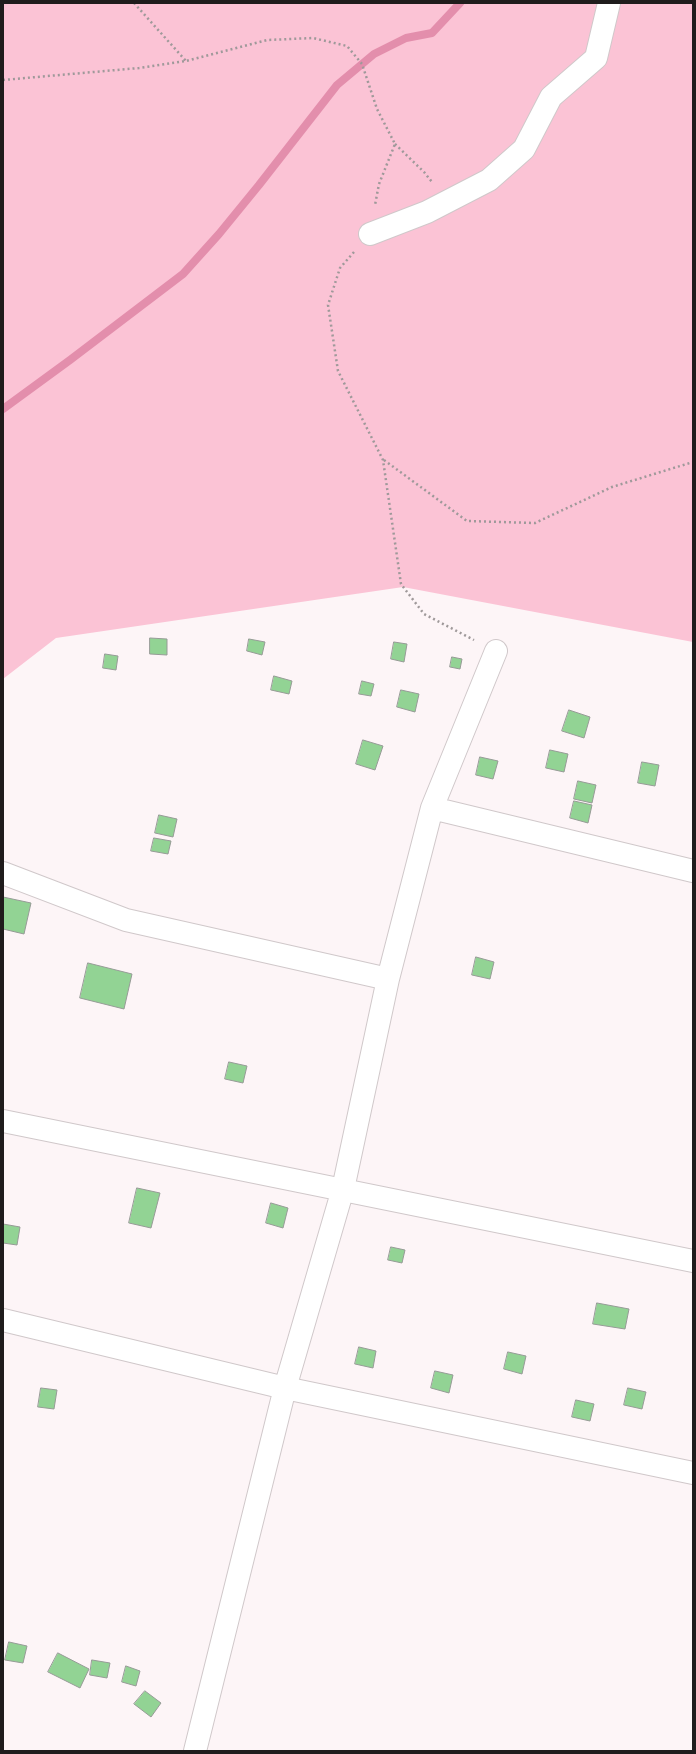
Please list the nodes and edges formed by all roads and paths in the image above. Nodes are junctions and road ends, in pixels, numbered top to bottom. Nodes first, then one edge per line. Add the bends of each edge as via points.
1 (134, 3) edge
2 (609, 3) edge
3 (186, 61) junction
4 (3, 80) edge
5 (395, 144) junction
6 (446, 202) junction
7 (370, 234) junction
8 (383, 460) junction
9 (693, 462) edge
10 (496, 651) joint
11 (432, 808) junction
12 (693, 871) edge
13 (3, 872) edge
14 (388, 979) junction
15 (3, 1121) edge
16 (343, 1189) junction
17 (693, 1261) edge
18 (3, 1320) edge
19 (285, 1388) junction
20 (693, 1473) edge
21 (195, 1751) edge

1 - 3 path
2 - 6 street via 596,58 551,97 524,150 488,180
3 - 4 path via 139,68
3 - 5 path via 267,40 312,38 347,46 362,64 377,109
5 - 6 path via 424,172
5 - 7 path via 379,184
6 - 7 street
7 - 8 path via 340,268 328,305 338,371
8 - 9 path via 467,521 535,523 612,487
8 - 10 path via 401,584 424,614
10 - 11 street
11 - 12 street
11 - 14 street
13 - 14 street via 126,920
14 - 16 street
15 - 16 street
16 - 17 street
16 - 19 street
18 - 19 street
19 - 20 street
19 - 21 street

